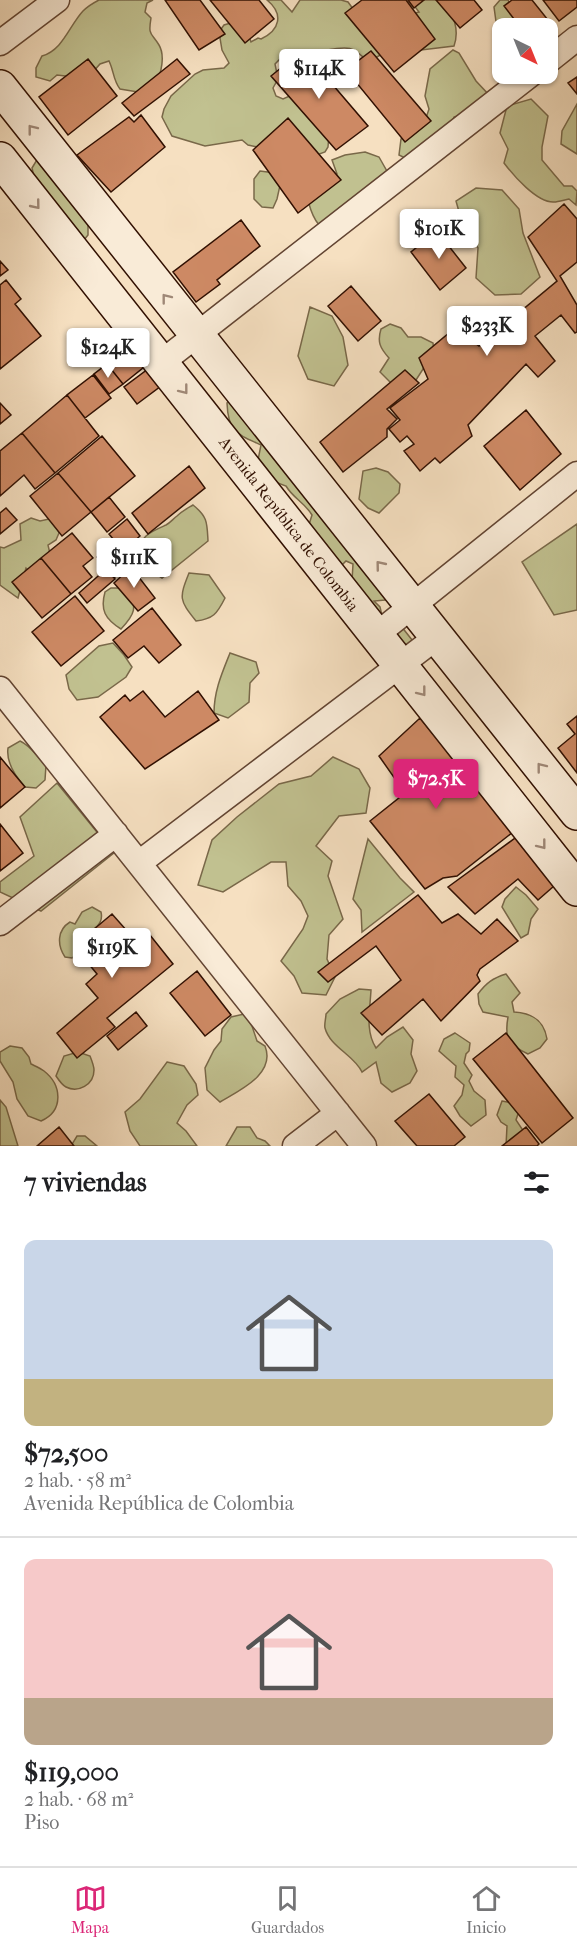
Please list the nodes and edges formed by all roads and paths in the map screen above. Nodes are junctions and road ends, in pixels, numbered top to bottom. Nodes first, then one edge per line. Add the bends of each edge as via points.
1 (57, 0) edge
2 (577, 38) edge
3 (0, 43) edge
4 (558, 53) edge
5 (518, 84) edge
6 (0, 87) edge
7 (0, 159) edge
8 (196, 336) junction
9 (162, 362) junction
10 (577, 474) edge
11 (412, 606) junction
12 (376, 635) junction
13 (437, 637) junction
14 (400, 665) junction
15 (0, 689) edge
16 (577, 813) edge
17 (116, 834) junction
18 (139, 862) junction
19 (577, 889) edge
20 (0, 924) edge
21 (338, 1113) junction
22 (296, 1146) edge
23 (364, 1146) edge

1 - 3 street
2 - 4 street
5 - 8 street
8 -> 6 street
7 -> 9 street, Avenida República de Colombia
8 - 9 street
11 -> 8 street
9 -> 12 street, Avenida República de Colombia
10 - 11 street
11 - 12 street
11 - 13 street
12 - 14 street, Avenida República de Colombia
13 - 14 street
16 -> 13 street
14 - 18 street
14 -> 19 street, Avenida República de Colombia
15 - 17 street
17 - 18 street
17 - 20 street
18 - 21 street
21 - 22 street
21 - 23 street

